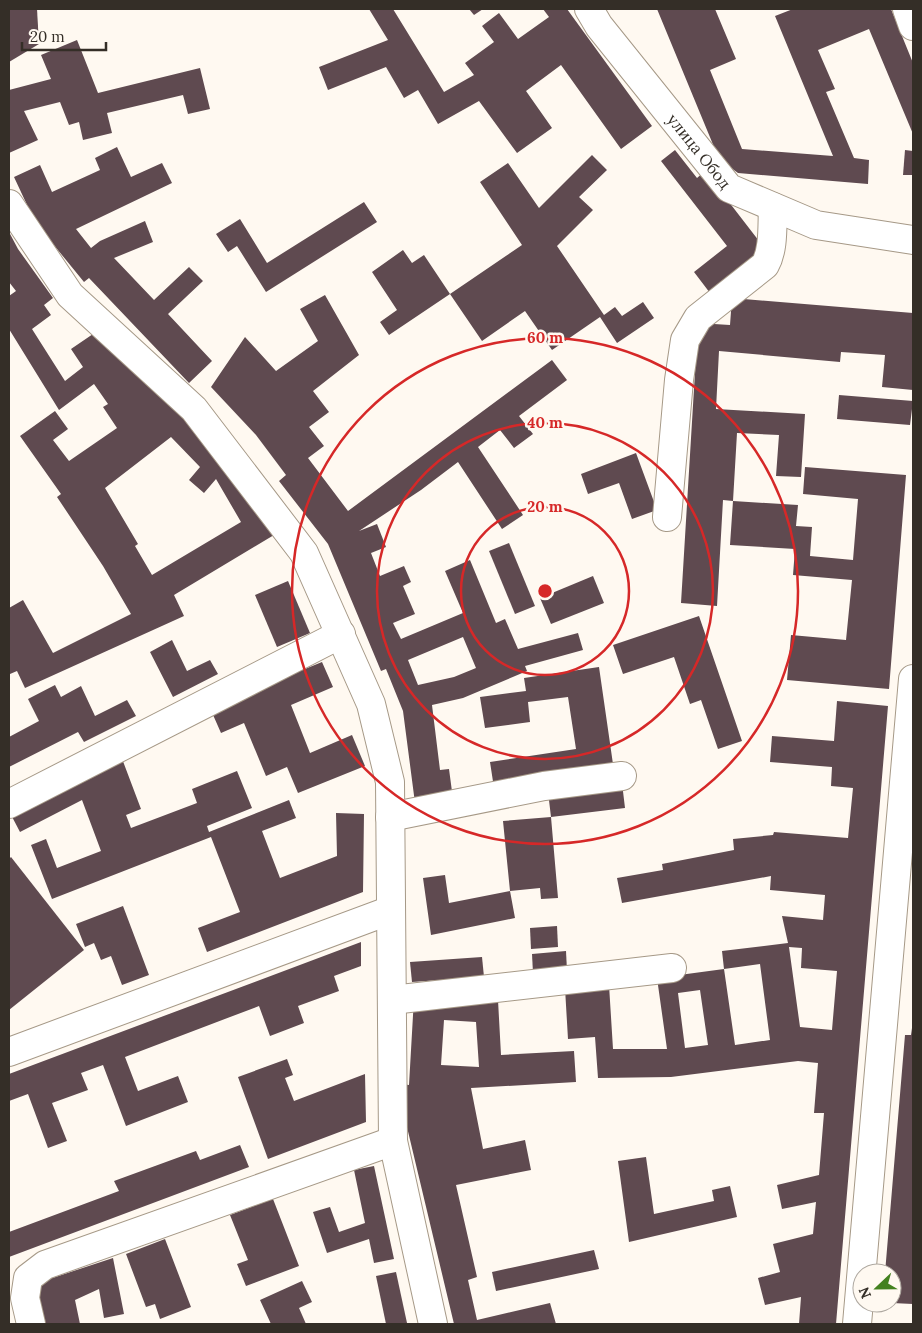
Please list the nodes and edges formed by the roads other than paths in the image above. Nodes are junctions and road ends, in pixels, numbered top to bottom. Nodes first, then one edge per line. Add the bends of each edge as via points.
1 (589, 9) edge
2 (907, 9) edge
3 (913, 26) edge
4 (9, 204) edge
5 (773, 207) junction
6 (913, 240) edge
7 (667, 517) dead end
8 (341, 634) junction
9 (913, 679) edge
10 (622, 776) dead end
11 (9, 804) edge
12 (390, 818) junction
13 (391, 910) junction
14 (672, 968) dead end
15 (392, 1000) junction
16 (9, 1052) edge
17 (393, 1141) junction
18 (31, 1324) edge
19 (434, 1324) edge
20 (857, 1324) edge

1 - 5 street, улица Обод via 599,26 729,188
2 - 3 street
4 - 8 street via 70,295 194,408 304,553
5 - 6 street, улица Обод via 816,225
5 - 7 street via 771,248 765,265 698,318 685,340
8 - 11 street
8 - 12 street via 371,704 390,782
9 - 20 street
10 - 12 street via 544,786
12 - 13 street
13 - 15 street
13 - 16 street
14 - 15 street
15 - 17 street
17 - 18 street via 45,1265 28,1278 25,1298
17 - 19 street

